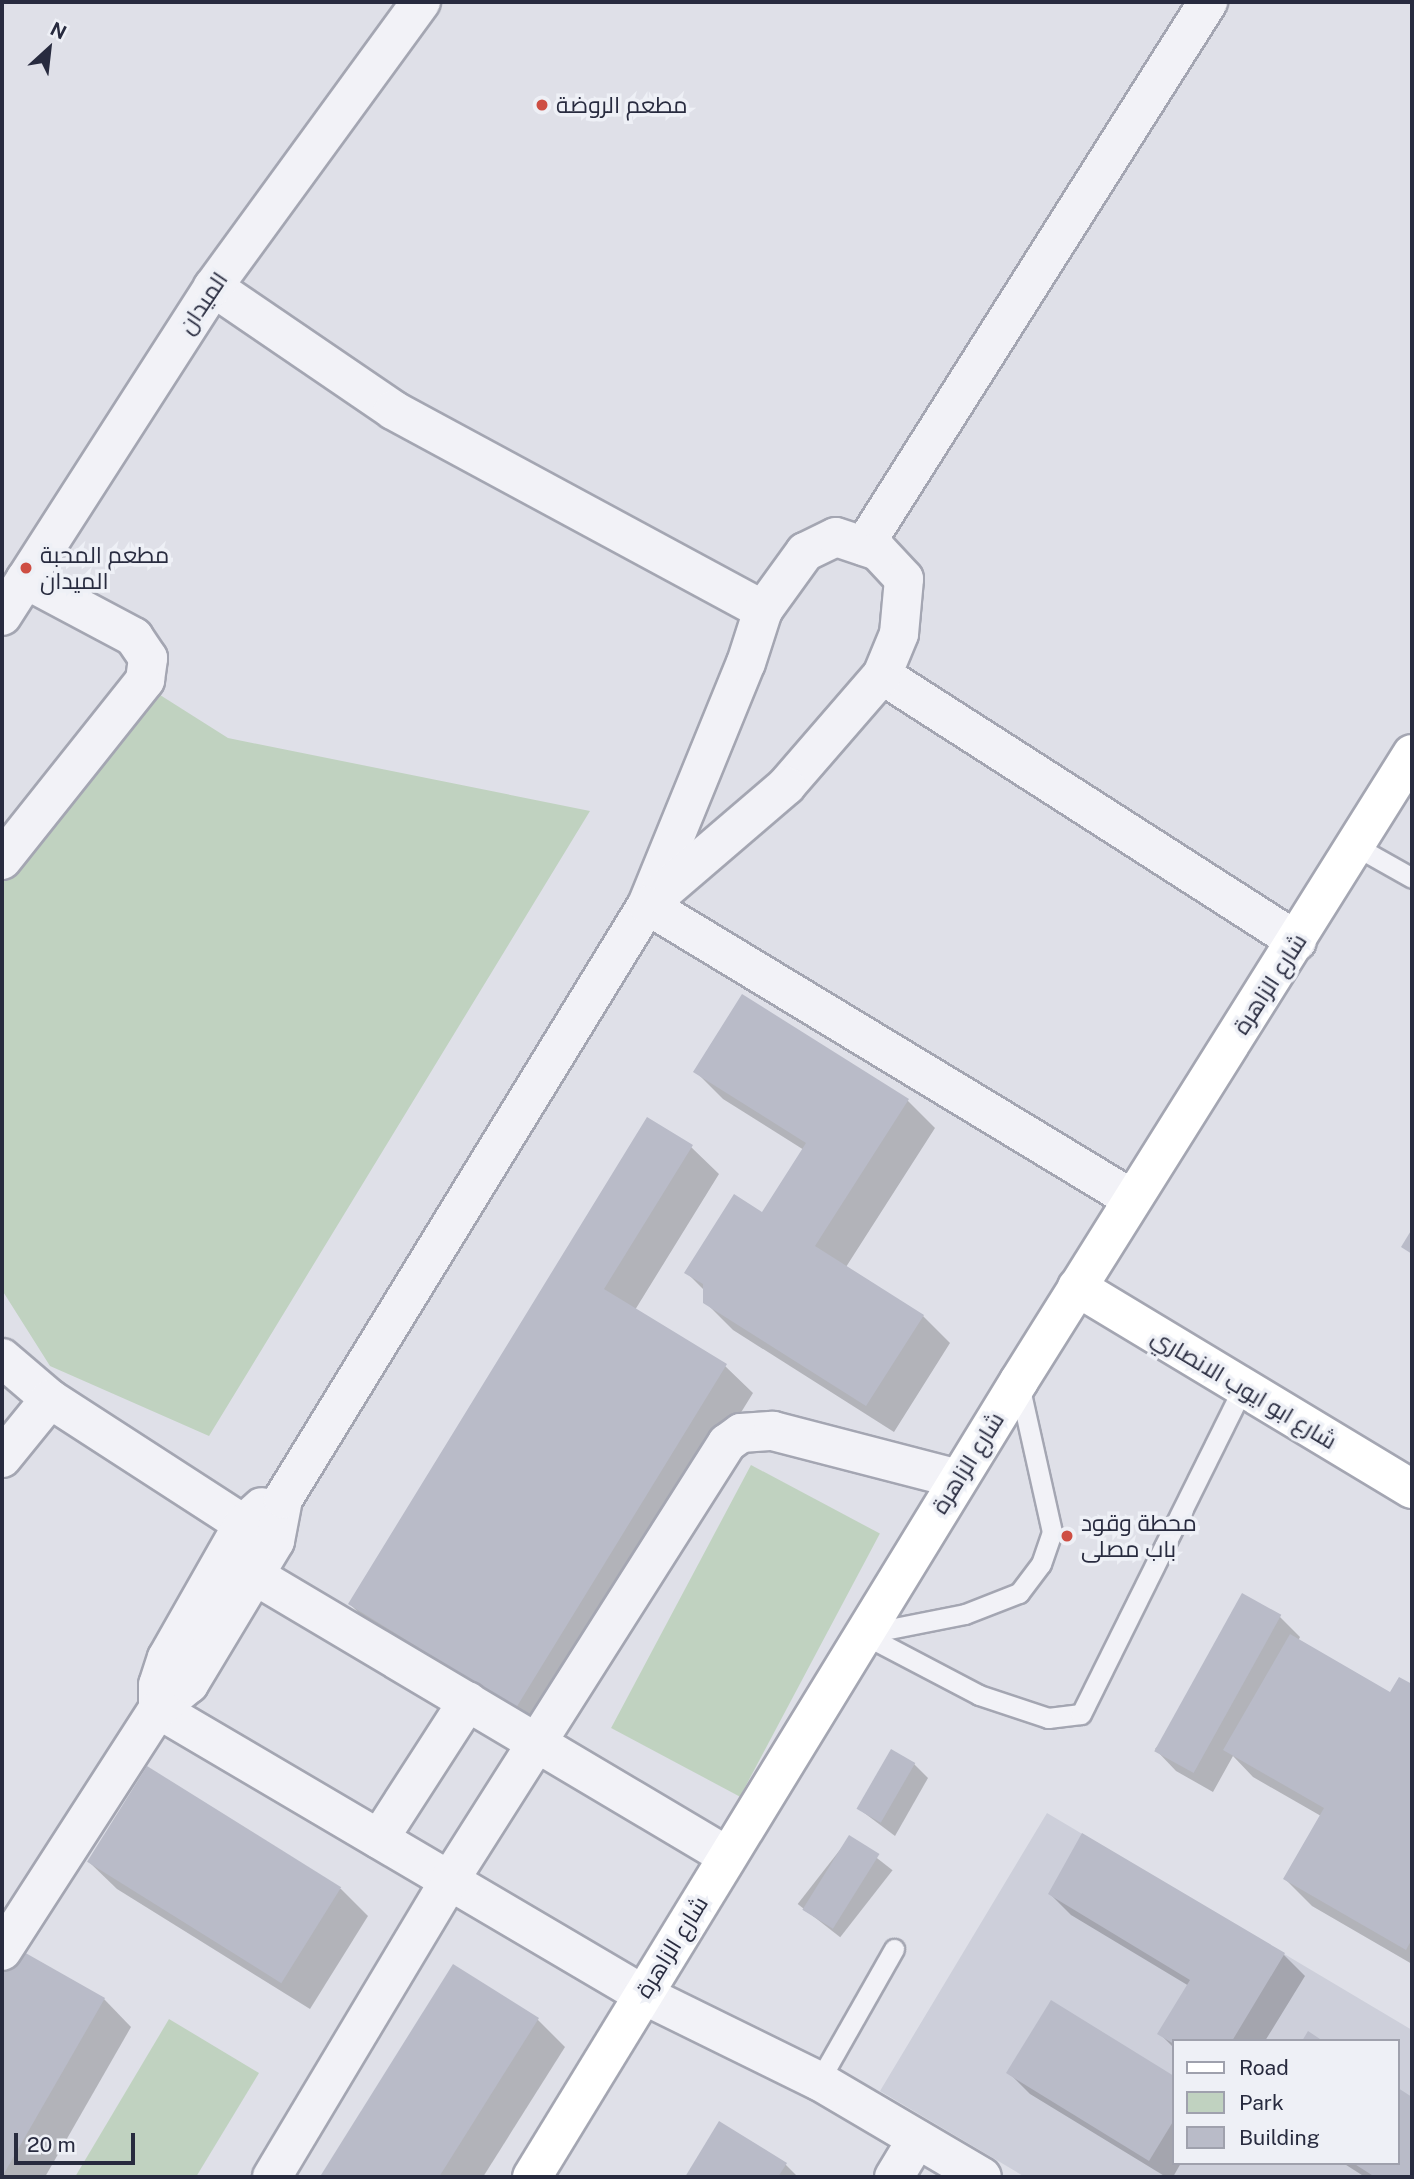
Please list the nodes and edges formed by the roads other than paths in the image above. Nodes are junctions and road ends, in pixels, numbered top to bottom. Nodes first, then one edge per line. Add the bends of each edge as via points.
1 (421, 2) edge
2 (1208, 2) edge
3 (213, 287) junction
4 (864, 546) junction
5 (25, 579) junction
6 (763, 610) junction
7 (2, 616) edge
8 (881, 675) junction
9 (1412, 754) edge
10 (1357, 847) junction
11 (2, 860) edge
12 (1412, 878) edge
13 (648, 905) junction
14 (1297, 941) junction
15 (1132, 1199) junction
16 (1077, 1287) junction
17 (2, 1358) edge
18 (1019, 1381) junction
19 (1241, 1390) junction
20 (50, 1399) junction
21 (2, 1458) edge
22 (958, 1479) junction
23 (1412, 1489) edge
24 (283, 1499) junction
25 (243, 1524) junction
26 (254, 1575) junction
27 (863, 1634) junction
28 (467, 1702) junction
29 (158, 1709) junction
30 (536, 1742) junction
31 (379, 1839) junction
32 (727, 1856) junction
33 (449, 1881) junction
34 (894, 1949) dead end
35 (2, 1951) edge
36 (642, 1994) junction
37 (819, 2081) junction
38 (917, 2139) junction
39 (272, 2177) edge
40 (532, 2177) edge
41 (894, 2177) edge
42 (982, 2177) edge

1 - 3 street, الميدان
2 - 4 street
3 - 5 street, الميدان
3 - 6 street via 393,410
4 - 6 street via 836,537 805,552
4 - 8 street via 878,551 904,579 899,634
5 - 7 street, الميدان
5 - 11 street via 134,637 148,658 145,680
6 - 13 street
8 - 13 street via 786,786
8 - 14 street
9 - 10 main road, شارع الزاهرة
10 - 12 lane
10 - 14 main road, شارع الزاهرة
13 - 15 street
13 - 24 street
14 - 15 main road, شارع الزاهرة
15 - 16 main road, شارع الزاهرة
16 - 18 main road, شارع الزاهرة
16 - 19 main road, شارع ابو ايوب الانصاري
17 - 20 street
18 - 22 main road, شارع الزاهرة
18 - 27 lane via 1052,1532 1041,1564 1019,1593 965,1614
19 - 23 main road, شارع ابو ايوب الانصاري
19 - 27 lane via 1081,1714 1048,1718 979,1695
20 - 21 street
20 - 25 street
22 - 27 main road, شارع الزاهرة
22 - 30 street via 773,1431 740,1433 727,1443
24 - 25 street via 260,1508
24 - 26 street via 281,1526
25 - 29 street via 167,1658 158,1685
26 - 28 street
26 - 29 street via 189,1684
27 - 32 main road, شارع الزاهرة
28 - 30 street
28 - 31 street
29 - 31 street
29 - 35 street
30 - 32 street
30 - 33 street
31 - 33 street
32 - 36 main road, شارع الزاهرة
33 - 36 street
33 - 39 street
34 - 37 lane
36 - 37 street
36 - 40 main road, شارع الزاهرة
37 - 38 street
38 - 41 street
38 - 42 street

